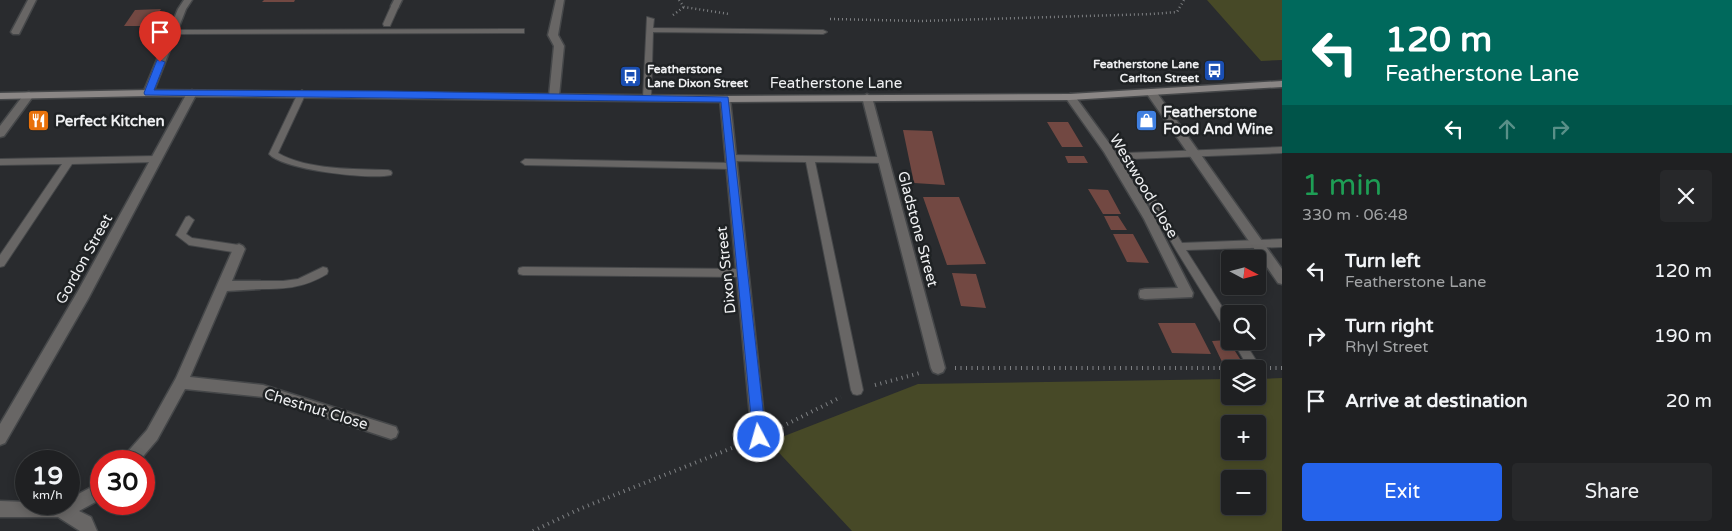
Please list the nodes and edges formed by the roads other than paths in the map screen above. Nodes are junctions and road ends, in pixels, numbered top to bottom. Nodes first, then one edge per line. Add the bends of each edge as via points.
1 (32, 0) edge
2 (188, 0) edge
3 (560, 0) edge
4 (397, 3) edge
5 (650, 19) dead end
6 (387, 24) dead end
7 (650, 30) junction
8 (521, 31) dead end
9 (16, 32) dead end
10 (173, 32) junction
11 (824, 32) dead end
12 (1282, 84) edge
13 (1151, 92) junction
14 (148, 93) junction
15 (192, 93) junction
16 (302, 93) junction
17 (0, 96) edge
18 (29, 96) junction
19 (554, 96) junction
20 (1070, 97) junction
21 (647, 98) junction
22 (867, 98) junction
23 (725, 99) junction
24 (0, 132) edge
25 (1280, 152) edge
26 (1194, 153) junction
27 (156, 159) junction
28 (810, 159) junction
29 (884, 160) junction
30 (69, 161) junction
31 (0, 162) edge
32 (525, 162) dead end
33 (731, 162) junction
34 (388, 173) dead end
35 (189, 220) dead end
36 (1257, 243) junction
37 (1282, 243) edge
38 (1179, 247) junction
39 (239, 248) joint
40 (0, 263) edge
41 (323, 271) dead end
42 (523, 271) dead end
43 (742, 273) junction
44 (1282, 279) edge
45 (223, 286) junction
46 (255, 286) joint
47 (1145, 294) dead end
48 (1221, 314) edge
49 (938, 368) road end
50 (181, 382) junction
51 (857, 390) road end
52 (390, 432) dead end
53 (759, 437) road end
54 (0, 438) edge
55 (139, 450) edge
56 (0, 509) edge
57 (15, 509) edge
58 (70, 515) edge
59 (88, 531) edge

1 - 9 street
2 - 10 street
3 - 19 street via 553,35 559,46
4 - 6 lane
5 - 7 lane
7 - 11 lane
7 - 21 lane
8 - 10 lane
10 - 14 street
12 - 13 main road, Featherstone Lane
13 - 20 main road, Featherstone Lane
13 - 26 street
14 - 15 main road, Featherstone Lane
14 - 18 main road, Featherstone Lane
15 - 16 main road, Featherstone Lane
15 - 27 street, Gordon Street
16 - 19 main road, Featherstone Lane
16 - 34 lane via 273,154 277,158 351,171
17 - 18 main road, Featherstone Lane
18 - 24 street
19 - 21 main road, Featherstone Lane
20 - 22 main road, Featherstone Lane
20 - 47 street, Westwood Close via 1108,150 1149,218 1187,293
21 - 23 main road, Featherstone Lane
22 - 23 main road, Featherstone Lane
22 - 29 street, Gladstone Street
23 - 33 street, Dixon Street
25 - 26 lane
26 - 36 street
26 - 38 lane via 1125,156
27 - 30 lane
27 - 54 street, Gordon Street via 83,295
28 - 29 lane
28 - 33 lane
28 - 51 lane
29 - 49 street, Gladstone Street
30 - 31 lane
30 - 40 lane
32 - 33 lane
33 - 43 street, Dixon Street
35 - 39 lane via 181,235 189,240
36 - 37 lane
36 - 38 lane
36 - 44 street
38 - 48 lane
39 - 45 street
41 - 46 lane via 294,286
42 - 43 lane
43 - 53 street, Dixon Street
45 - 46 street
45 - 50 street
50 - 52 street, Chestnut Close via 263,391
50 - 55 street via 152,435
56 - 57 street
58 - 59 street via 85,523

